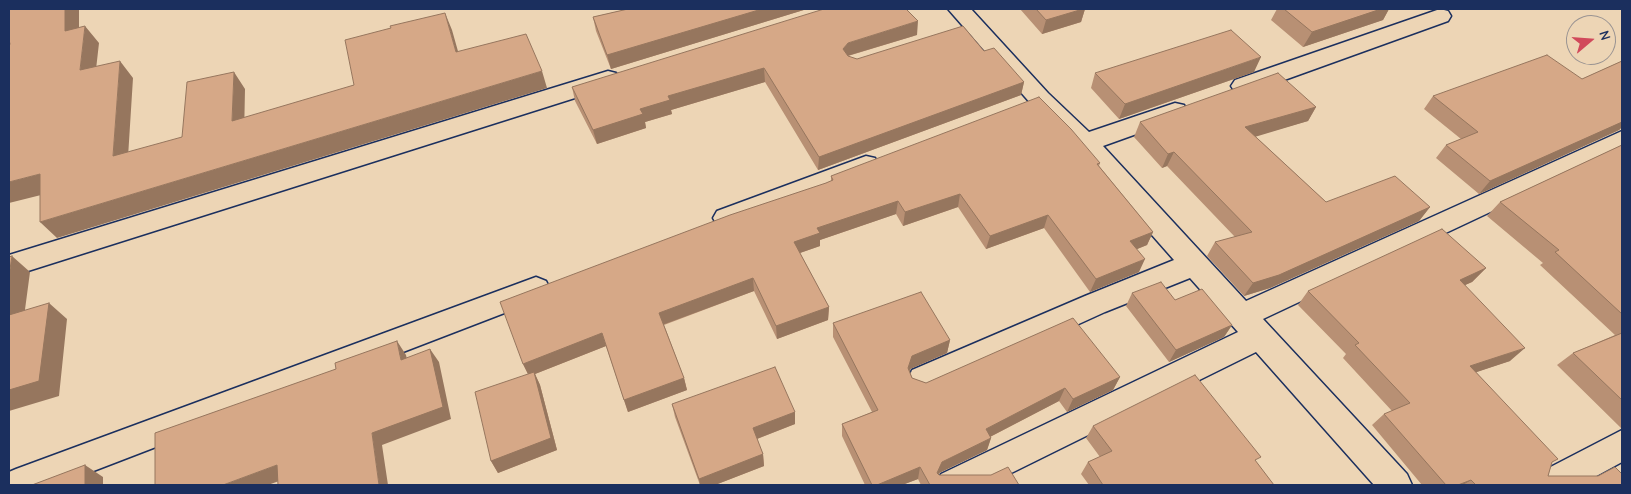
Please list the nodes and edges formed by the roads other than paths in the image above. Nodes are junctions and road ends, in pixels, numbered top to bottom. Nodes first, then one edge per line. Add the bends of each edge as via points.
1 (959, 9) edge
2 (1440, 16) dead end
3 (627, 73) edge
4 (1225, 93) edge
5 (1040, 99) junction
6 (1197, 103) edge
7 (1012, 110) edge
8 (1622, 140) edge
9 (1085, 143) junction
10 (891, 155) edge
11 (705, 226) edge
12 (1194, 264) junction
13 (9, 266) edge
14 (556, 282) edge
15 (1251, 326) junction
16 (922, 380) edge
17 (1622, 445) edge
18 (16, 485) edge
19 (953, 485) edge
20 (1395, 485) edge
21 (1549, 485) edge

1 - 5 street via 966,29
2 - 4 street
3 - 13 street
5 - 7 street
5 - 9 street
6 - 9 street
8 - 15 street
9 - 12 street
10 - 11 street
12 - 15 street
12 - 16 street
14 - 18 street
15 - 19 street
15 - 20 street
17 - 21 street

